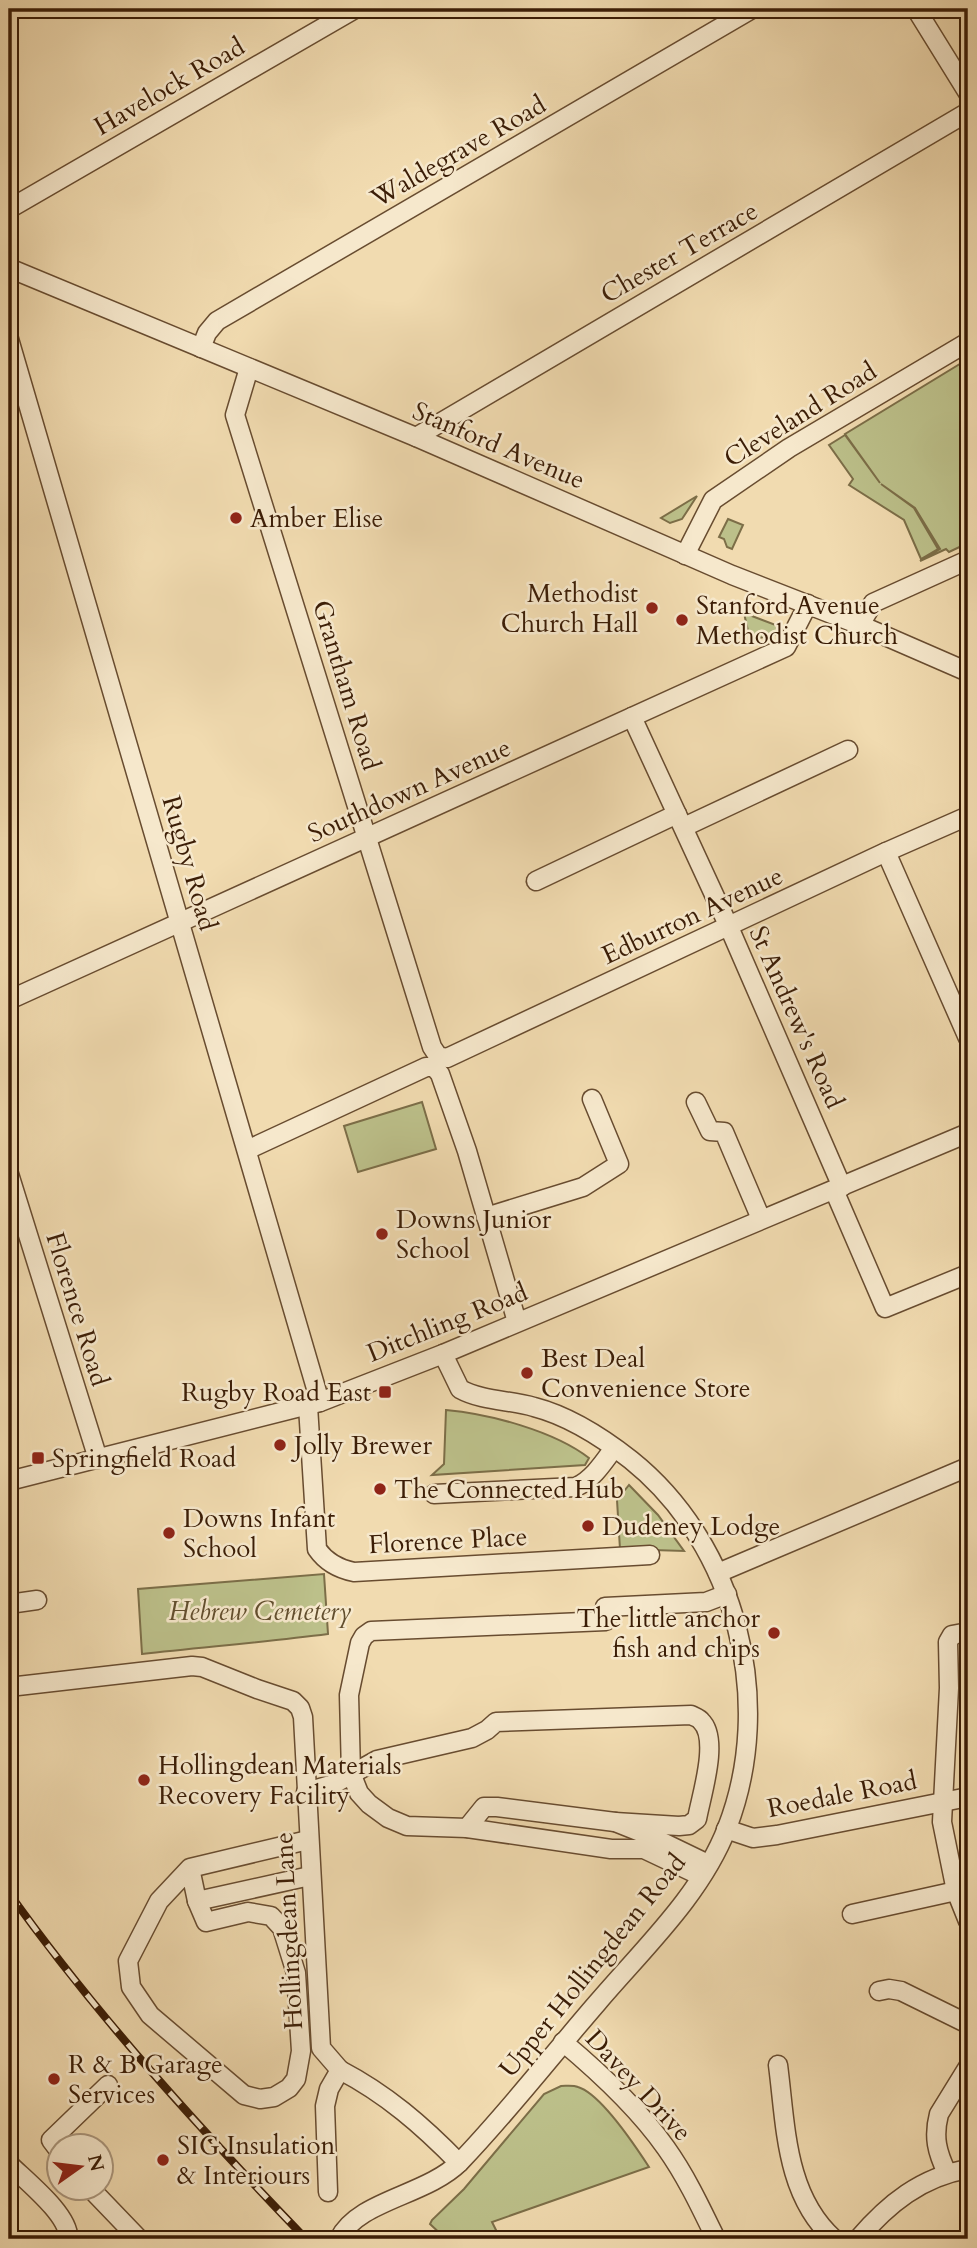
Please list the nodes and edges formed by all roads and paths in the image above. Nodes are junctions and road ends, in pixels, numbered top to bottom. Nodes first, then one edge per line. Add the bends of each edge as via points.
1 (355, 9) edge
2 (752, 9) edge
3 (916, 9) edge
4 (968, 93) edge
5 (968, 112) edge
6 (9, 209) edge
7 (10, 273) edge
8 (9, 339) edge
9 (968, 342) edge
10 (201, 348) junction
11 (249, 368) junction
12 (416, 437) junction
13 (685, 555) junction
14 (968, 559) edge
15 (808, 604) junction
16 (860, 625) junction
17 (968, 672) edge
18 (632, 717) junction
19 (848, 750) dead end
20 (968, 816) edge
21 (681, 820) junction
22 (367, 838) junction
23 (886, 852) junction
24 (536, 881) dead end
25 (181, 923) junction
26 (729, 927) junction
27 (9, 1000) edge
28 (968, 1038) edge
29 (436, 1061) junction
30 (592, 1099) dead end
31 (696, 1102) dead end
32 (968, 1133) edge
33 (247, 1150) junction
34 (9, 1174) edge
35 (838, 1188) junction
36 (486, 1217) junction
37 (761, 1219) junction
38 (968, 1274) edge
39 (517, 1322) junction
40 (443, 1354) junction
41 (314, 1404) junction
42 (614, 1448) junction
43 (98, 1459) junction
44 (968, 1467) edge
45 (9, 1481) edge
46 (434, 1494) dead end
47 (650, 1555) dead end
48 (718, 1573) junction
49 (727, 1594) junction
50 (37, 1600) dead end
51 (9, 1604) edge
52 (968, 1632) edge
53 (9, 1687) edge
54 (351, 1773) junction
55 (306, 1792) junction
56 (968, 1797) edge
57 (943, 1802) junction
58 (615, 1822) junction
59 (467, 1828) junction
60 (726, 1829) junction
61 (308, 1840) junction
62 (190, 1868) junction
63 (704, 1870) junction
64 (310, 1876) junction
65 (956, 1891) junction
66 (197, 1901) junction
67 (852, 1914) dead end
68 (968, 1921) edge
69 (879, 1992) dead end
70 (968, 2024) edge
71 (563, 2042) junction
72 (778, 2065) dead end
73 (968, 2067) edge
74 (340, 2070) junction
75 (108, 2085) dead end
76 (59, 2132) edge
77 (458, 2163) junction
78 (9, 2164) edge
79 (968, 2169) edge
80 (947, 2173) junction
81 (328, 2192) dead end
82 (103, 2202) edge
83 (69, 2237) edge
84 (139, 2239) edge
85 (339, 2239) edge
86 (716, 2239) edge
87 (834, 2239) edge
88 (858, 2239) edge

1 - 6 street, Havelock Road
2 - 10 street, Waldegrave Road via 218,321
3 - 4 street
5 - 12 street, Chester Terrace
7 - 10 street, Stanford Avenue
8 - 25 street, Rugby Road
9 - 13 street, Cleveland Road via 789,448 713,500
10 - 11 street, Stanford Avenue
11 - 12 street, Stanford Avenue
11 - 22 street, Grantham Road via 235,415
12 - 13 street, Stanford Avenue
13 - 15 street, Stanford Avenue
14 - 16 street via 873,603
15 - 16 street, Stanford Avenue
15 - 18 street, Southdown Avenue via 786,647
16 - 17 street, Stanford Avenue
18 - 21 street, St Andrew's Road
18 - 22 street, Southdown Avenue
19 - 21 street
20 - 23 street, Edburton Avenue
21 - 24 street
21 - 26 street, St Andrew's Road
22 - 25 street, Southdown Avenue
22 - 29 street, Grantham Road
23 - 26 street, Edburton Avenue
23 - 28 street
25 - 27 street, Southdown Avenue
25 - 33 street, Rugby Road
26 - 29 street, Edburton Avenue
26 - 35 street, St Andrew's Road
29 - 33 street, Edburton Avenue
29 - 36 street, Grantham Road
30 - 36 street via 619,1164 583,1187
31 - 37 street via 710,1131 724,1132
32 - 35 street, Ditchling Road
33 - 41 street, Rugby Road
34 - 43 street, Florence Road
35 - 37 street, Ditchling Road
35 - 38 street, St Andrew's Road via 885,1308
36 - 39 street, Grantham Road
37 - 39 street, Ditchling Road
39 - 40 street, Ditchling Road
40 - 41 street, Ditchling Road
40 - 42 street, Upper Hollingdean Road via 464,1391 552,1413
41 - 43 street, Ditchling Road
41 - 47 street, Florence Place via 317,1549 337,1567 354,1572
42 - 46 street via 594,1474 576,1487
42 - 48 street, Upper Hollingdean Road via 668,1495
43 - 45 street, Ditchling Road
44 - 48 street
48 - 49 street, Upper Hollingdean Road
49 - 54 street via 706,1602 605,1607 606,1621 372,1631 360,1643 349,1695
49 - 60 street, Upper Hollingdean Road via 742,1648 748,1719 743,1769
50 - 51 street
52 - 57 street via 952,1635 948,1642
53 - 55 street, Hollingdean Lane via 192,1666 212,1670 293,1701 300,1708
54 - 55 street via 334,1784
54 - 58 street via 377,1760 472,1738 496,1722 691,1715 702,1721 709,1739 709,1763 697,1819 679,1826
54 - 59 street via 359,1793 388,1818 417,1828
55 - 61 street, Hollingdean Lane
56 - 57 street, Roedale Road
57 - 60 street, Roedale Road via 753,1838
57 - 65 street via 942,1822
58 - 59 street via 484,1807
58 - 63 street via 650,1836
59 - 63 street via 611,1849 644,1849
60 - 63 street, Upper Hollingdean Road
61 - 62 street
61 - 64 street, Hollingdean Lane
62 - 66 street
62 - 66 street via 159,1901 135,1945 128,1961 131,1987 150,2015 235,2088 253,2098 274,2098 293,2084 301,2059 296,1973 282,1927 271,1916 257,1912 206,1922
63 - 71 street, Upper Hollingdean Road via 671,1917
64 - 66 street
64 - 74 street, Hollingdean Lane via 321,2048
65 - 67 street
65 - 68 street
69 - 70 street via 901,1991
71 - 77 street, Upper Hollingdean Road
71 - 86 street, Davey Drive via 665,2147
72 - 87 street via 794,2176 808,2207
73 - 80 street via 939,2114 935,2131
74 - 77 street via 403,2109
74 - 81 street via 325,2106
75 - 76 street
77 - 85 street, Upper Hollingdean Road via 432,2183 349,2222
78 - 83 street via 63,2219
79 - 80 street
80 - 88 street via 900,2197
82 - 84 street

